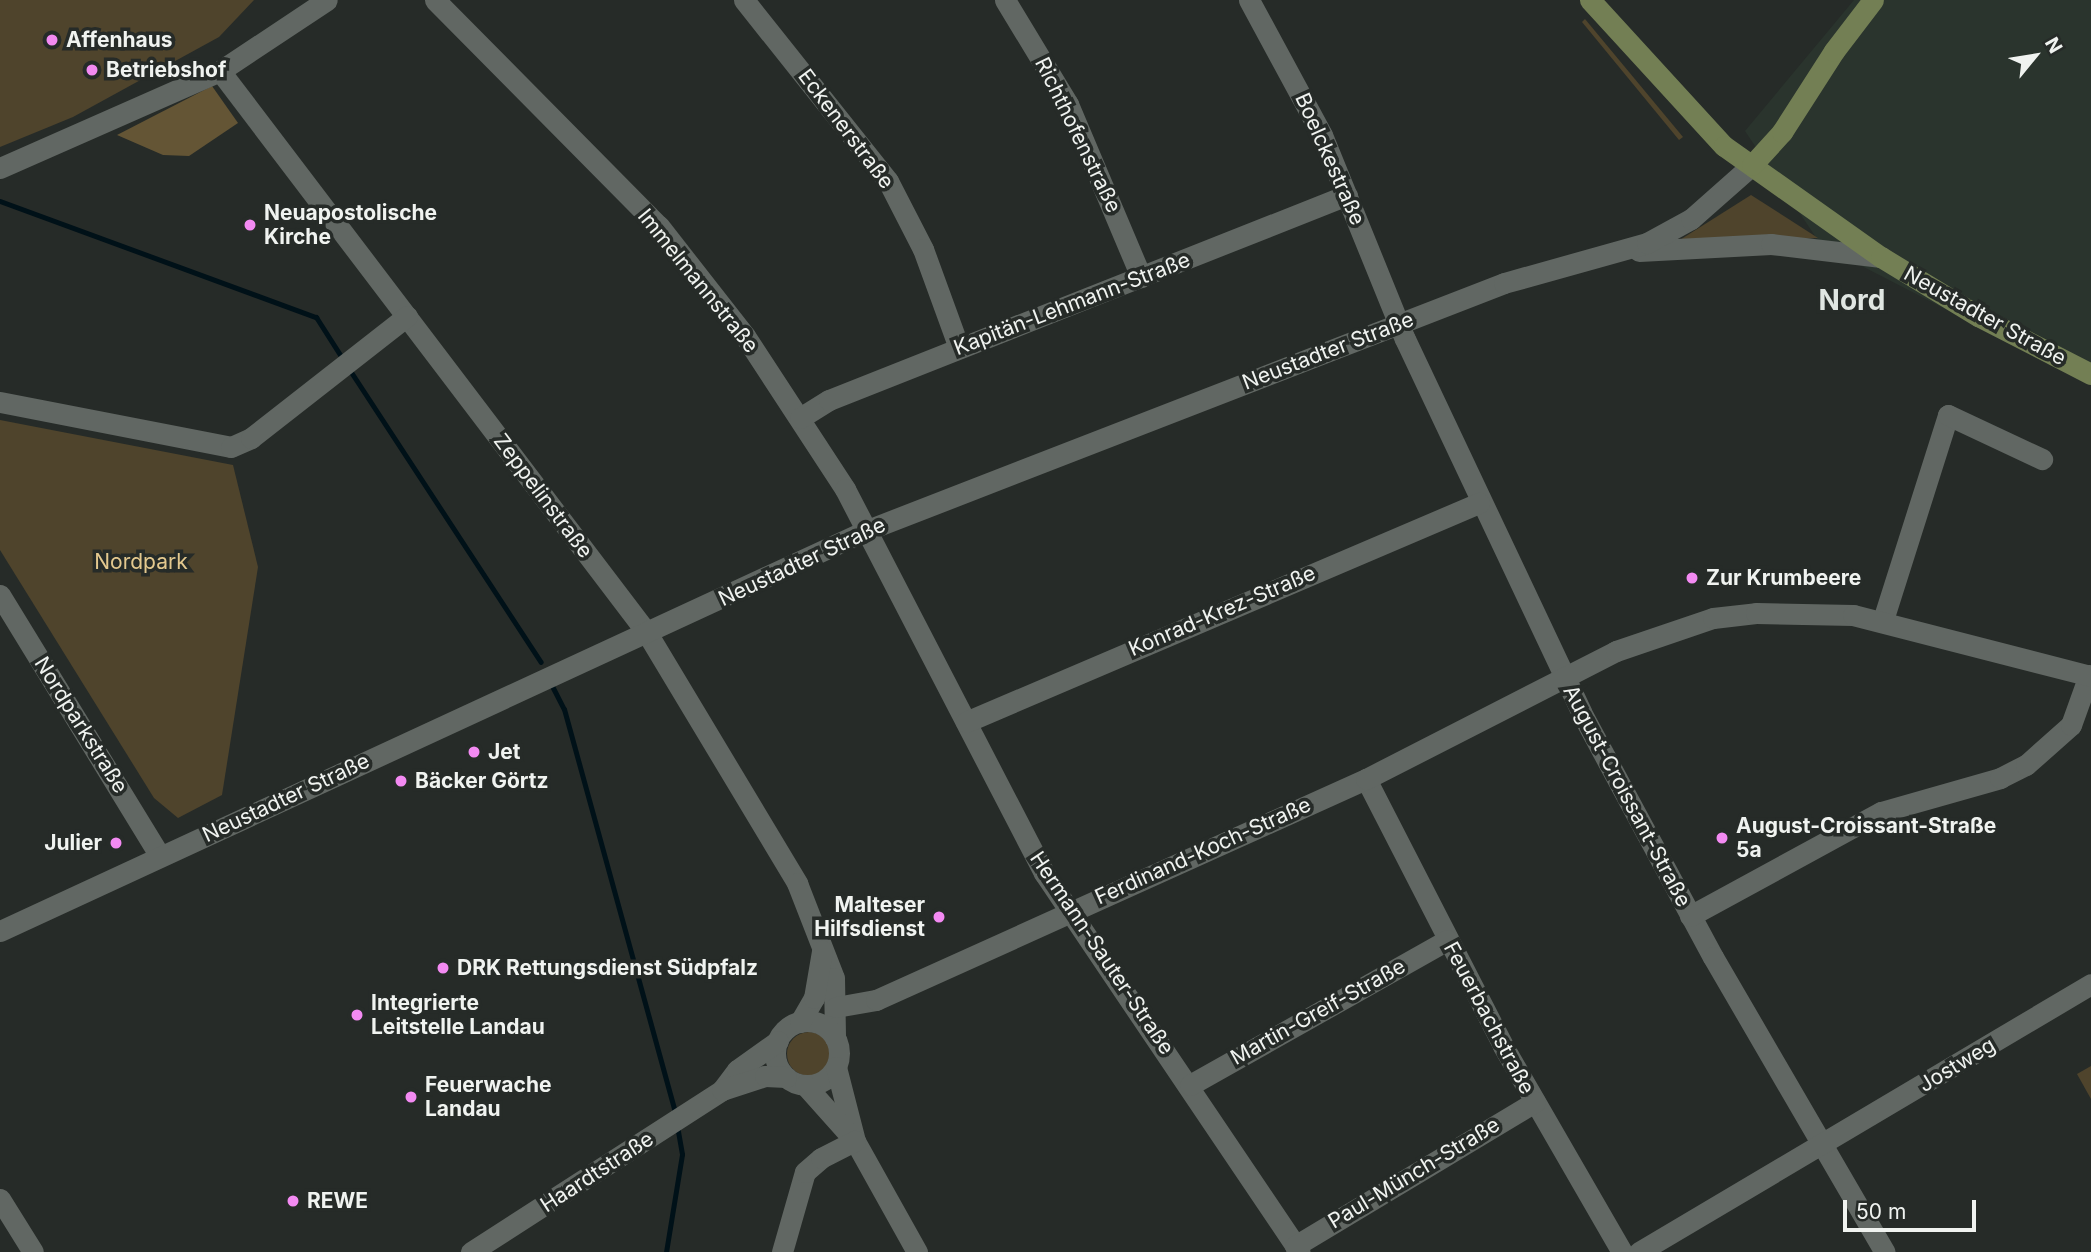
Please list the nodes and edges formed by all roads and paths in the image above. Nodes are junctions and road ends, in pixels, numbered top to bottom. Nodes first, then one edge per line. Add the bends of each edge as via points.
1 (327, 0) edge
2 (435, 0) edge
3 (744, 0) edge
4 (1005, 0) edge
5 (1248, 0) edge
6 (1590, 0) edge
7 (1873, 0) edge
8 (220, 71) junction
9 (1752, 164) junction
10 (0, 168) edge
11 (1347, 195) junction
12 (1626, 251) junction
13 (1881, 257) junction
14 (1141, 277) junction
15 (407, 316) junction
16 (1398, 323) junction
17 (959, 348) junction
18 (2091, 374) edge
19 (0, 402) edge
20 (800, 418) junction
21 (2042, 459) dead end
22 (1479, 503) junction
23 (865, 531) junction
24 (0, 595) edge
25 (1883, 620) junction
26 (646, 633) junction
27 (2090, 676) edge
28 (1564, 678) junction
29 (966, 722) junction
30 (1366, 779) junction
31 (160, 856) junction
32 (1070, 910) junction
33 (1690, 916) junction
34 (0, 931) edge
35 (1447, 940) junction
36 (822, 949) junction
37 (2091, 984) edge
38 (836, 1007) junction
39 (800, 1022) junction
40 (835, 1038) junction
41 (778, 1041) junction
42 (836, 1067) junction
43 (795, 1081) junction
44 (1190, 1085) junction
45 (722, 1090) junction
46 (1535, 1102) junction
47 (855, 1141) junction
48 (1823, 1144) junction
49 (0, 1199) edge
50 (1298, 1249) edge
51 (33, 1252) edge
52 (471, 1252) edge
53 (782, 1252) edge
54 (917, 1252) edge
55 (1622, 1252) edge
56 (1639, 1252) edge
57 (1885, 1252) edge

1 - 8 street
2 - 20 street, Immelmannstraße via 659,226 718,298
3 - 17 street, Eckenerstraße via 888,181 923,249
4 - 14 street, Richthofenstraße via 1068,104
5 - 11 street, Boelckestraße via 1304,100
6 - 9 main road via 1702,126
7 - 9 main road via 1782,131
8 - 10 street
8 - 15 street, Zeppelinstraße
9 - 12 street, Neustadter Straße via 1684,225
9 - 13 main road, Neustadter Straße
11 - 14 street, Kapitän-Lehmann-Straße
11 - 16 street, Boelckestraße
12 - 13 street, Neustadter Straße via 1771,244
12 - 16 street, Neustadter Straße via 1504,283
13 - 18 main road, Neustadter Straße via 1978,316
14 - 17 street, Kapitän-Lehmann-Straße
15 - 19 street via 251,438 224,448
15 - 26 street, Zeppelinstraße
16 - 22 street, August-Croissant-Straße
16 - 23 street, Neustadter Straße
17 - 20 street, Kapitän-Lehmann-Straße via 829,400
20 - 23 street, Immelmannstraße
21 - 25 street via 1948,415
22 - 28 street, August-Croissant-Straße
22 - 29 street, Konrad-Krez-Straße
23 - 26 street, Neustadter Straße
23 - 29 street, Hermann-Sauter-Straße
24 - 31 street, Nordparkstraße
25 - 27 street, Ferdinand-Koch-Straße
25 - 28 street, Ferdinand-Koch-Straße via 1826,613 1713,618 1630,646
26 - 31 street, Neustadter Straße
26 - 36 street, Zeppelinstraße via 784,856
27 - 33 street via 2071,725 2026,765 1991,781 1881,813
28 - 30 street, Ferdinand-Koch-Straße
28 - 33 street, August-Croissant-Straße
29 - 32 street, Hermann-Sauter-Straße via 1044,873
30 - 32 street, Ferdinand-Koch-Straße
30 - 35 street, Feuerbachstraße
31 - 34 street, Neustadter Straße
32 - 38 street, Ferdinand-Koch-Straße via 876,1000
32 - 44 street, Hermann-Sauter-Straße
33 - 48 street, August-Croissant-Straße
35 - 44 street, Martin-Greif-Straße
35 - 46 street, Feuerbachstraße
36 - 38 street, Zeppelinstraße via 834,978
36 - 39 street via 814,998
37 - 48 street, Jostweg
38 - 40 street, Zeppelinstraße
39 - 40 street via 820,1024
39 - 41 street
40 - 42 street
41 - 43 street via 776,1060
41 - 45 street, Haardtstraße via 737,1070
42 - 43 street via 822,1081
42 - 47 street
43 - 45 street, Haardtstraße via 765,1076
43 - 47 street
44 - 50 street, Hermann-Sauter-Straße
45 - 52 street, Haardtstraße
46 - 50 street, Paul-Münch-Straße
46 - 55 street, Feuerbachstraße
47 - 53 street via 805,1172
47 - 54 street
48 - 56 street, Jostweg
48 - 57 street, August-Croissant-Straße
49 - 51 street

